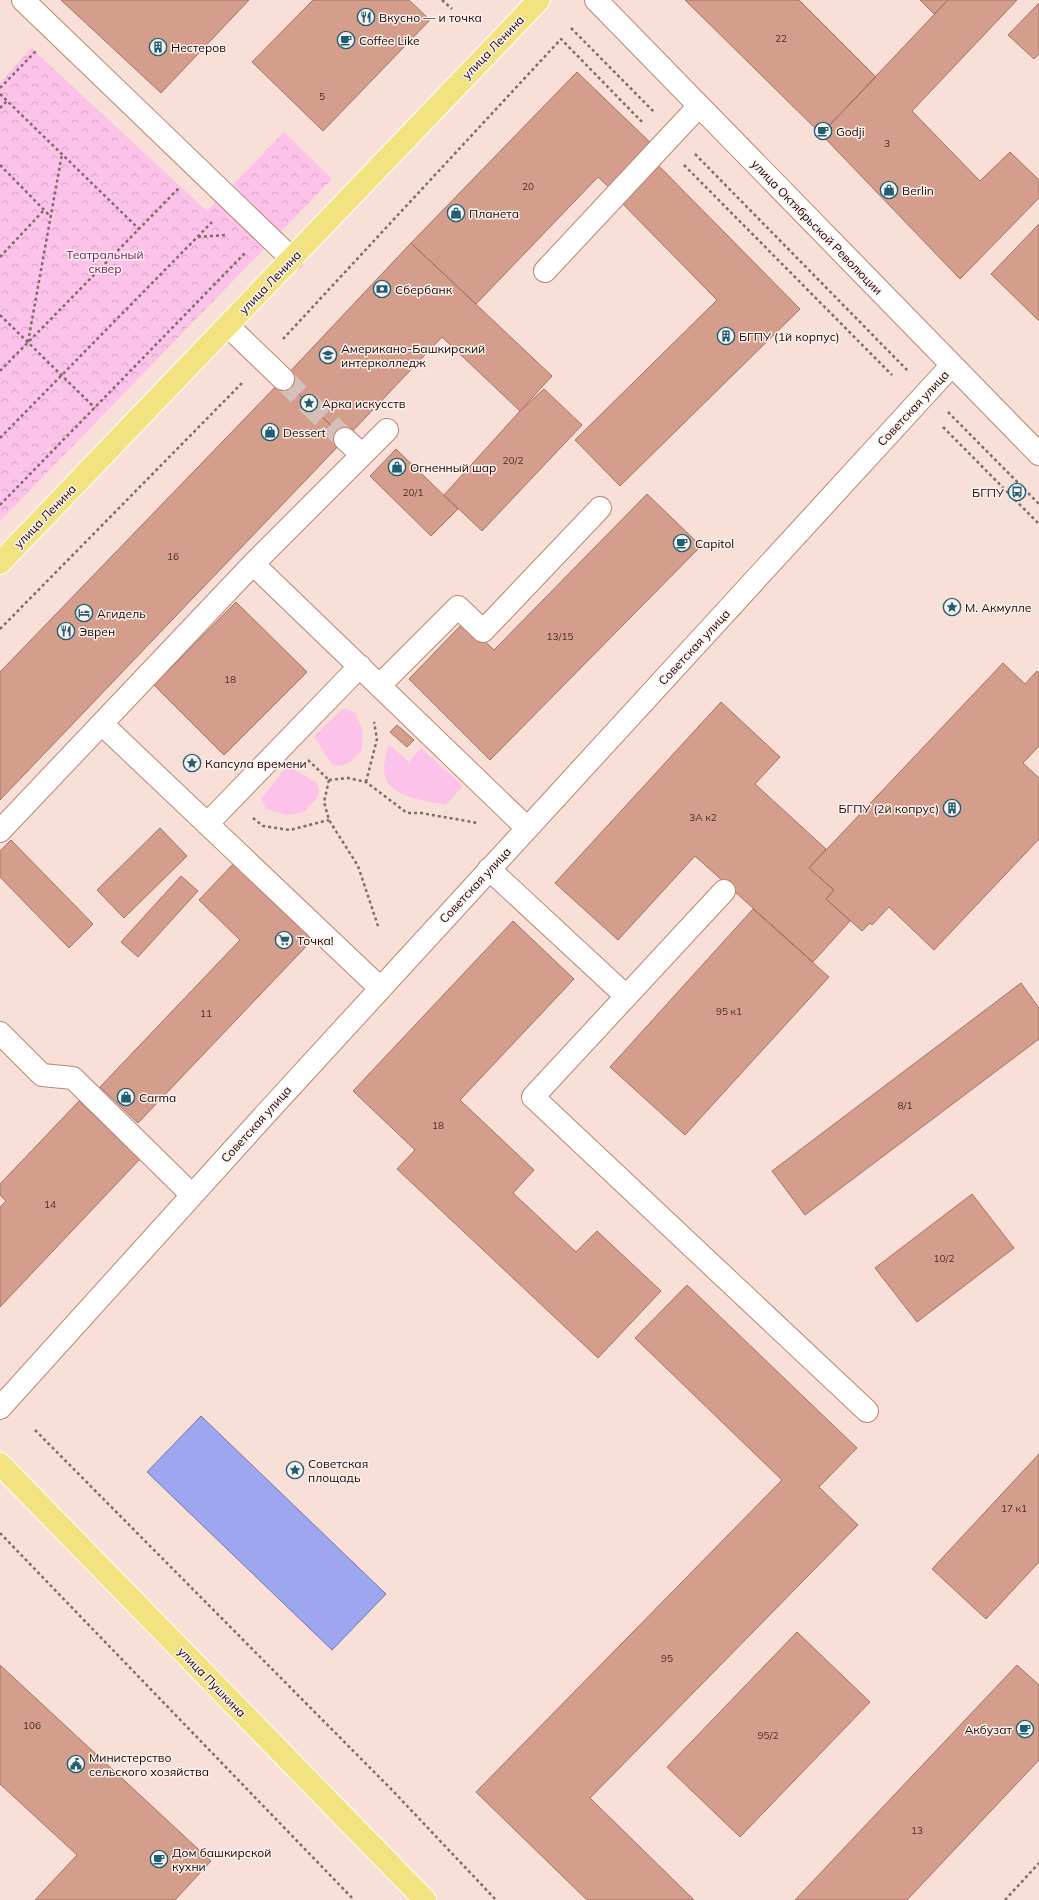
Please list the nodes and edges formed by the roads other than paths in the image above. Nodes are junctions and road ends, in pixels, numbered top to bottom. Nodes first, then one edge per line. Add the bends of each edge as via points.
1 (23, 0) edge
2 (539, 0) edge
3 (596, 0) edge
4 (699, 106) junction
5 (292, 259) junction
6 (545, 271) dead end
7 (228, 326) junction
8 (952, 365) junction
9 (283, 379) tunnel mouth
10 (387, 430) dead end
11 (345, 439) tunnel mouth
12 (1039, 454) edge
13 (362, 455) junction
14 (600, 508) dead end
15 (0, 563) edge
16 (254, 564) junction
17 (360, 666) junction
18 (380, 685) junction
19 (102, 724) junction
20 (207, 824) junction
21 (527, 828) junction
22 (0, 831) edge
23 (489, 869) junction
24 (724, 891) dead end
25 (380, 988) junction
26 (626, 996) junction
27 (0, 1034) edge
28 (192, 1195) junction
29 (0, 1408) edge
30 (867, 1411) dead end
31 (0, 1464) edge
32 (425, 1900) edge

1 - 5 street
2 - 5 main road, улица Ленина
3 - 4 street, улица Октябрьской Революции
4 - 6 street
4 - 8 street, улица Октябрьской Революции
5 - 7 main road, улица Ленина
7 - 9 street
7 - 15 main road, улица Ленина
8 - 12 street, улица Октябрьской Революции
8 - 21 street, Советская улица
10 - 13 street
11 - 13 street
13 - 16 street
14 - 18 street via 483,631 458,607
16 - 17 street
16 - 19 street
17 - 18 street
17 - 20 street
18 - 21 street
19 - 20 street
19 - 22 street
20 - 25 street
21 - 23 street, Советская улица
23 - 25 street, Советская улица
23 - 26 street
24 - 26 street
25 - 28 street, Советская улица
26 - 30 street via 533,1097
27 - 28 street via 42,1076 73,1078
28 - 29 street, Советская улица
31 - 32 main road, улица Пушкина

